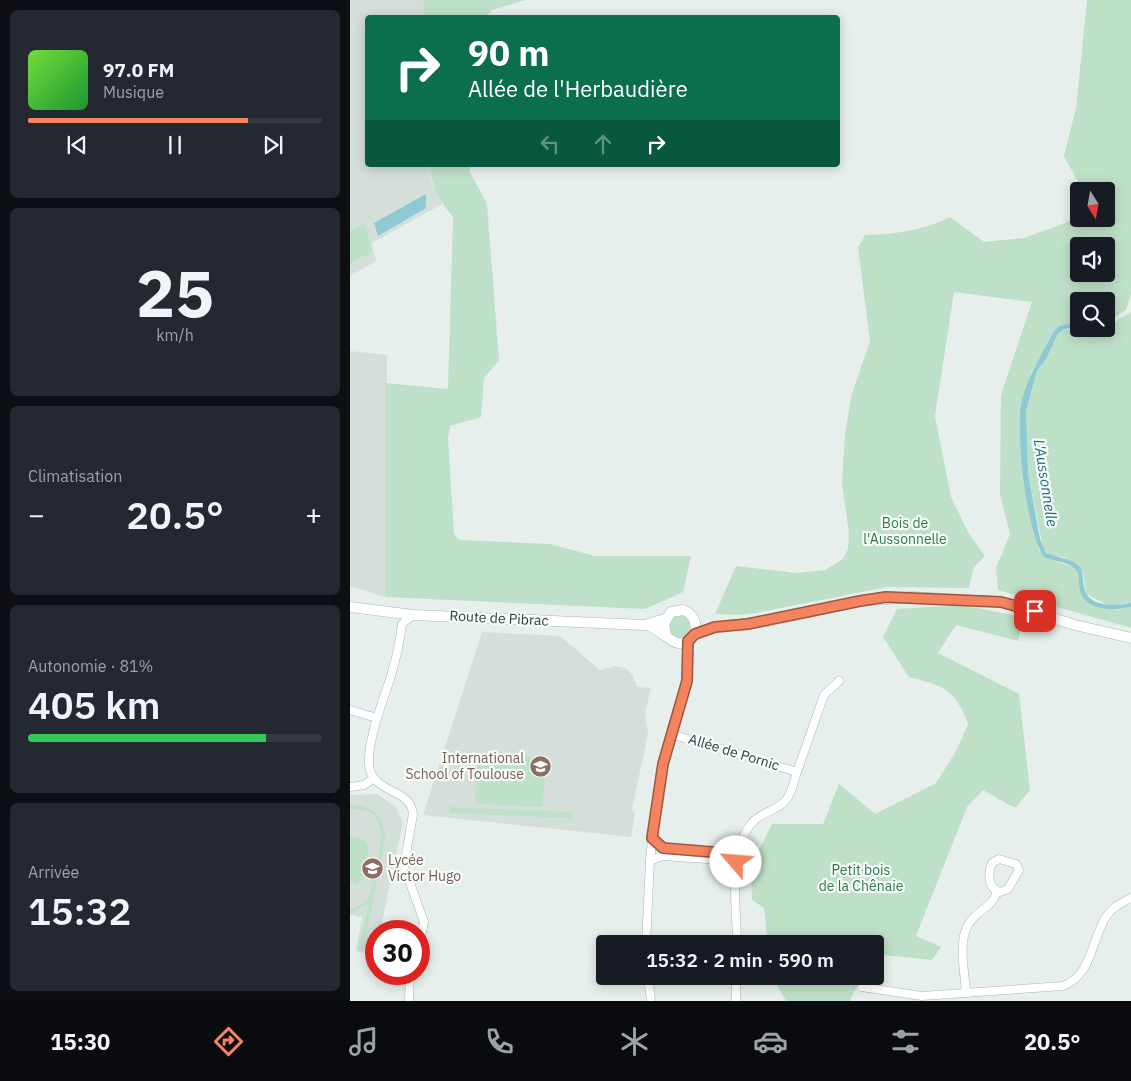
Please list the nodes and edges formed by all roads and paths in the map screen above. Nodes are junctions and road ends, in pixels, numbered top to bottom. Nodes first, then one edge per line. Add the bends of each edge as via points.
1 (350, 607) edge
2 (412, 615) junction
3 (665, 619) junction
4 (696, 620) junction
5 (648, 625) junction
6 (715, 627) junction
7 (666, 635) junction
8 (1131, 638) edge
9 (687, 639) junction
10 (839, 681) dead end
11 (350, 710) edge
12 (377, 718) junction
13 (671, 734) junction
14 (797, 772) junction
15 (374, 778) junction
16 (350, 787) edge
17 (652, 838) junction
18 (736, 858) junction
19 (650, 861) junction
20 (997, 892) junction
21 (1130, 898) edge
22 (423, 920) edge
23 (646, 935) edge
24 (737, 935) edge
25 (410, 985) edge
26 (649, 985) edge
27 (736, 985) edge
28 (862, 987) dead end
29 (966, 993) junction
30 (409, 1001) edge
31 (652, 1001) edge
32 (736, 1001) edge

1 - 2 main road, Route de Pibrac
2 - 5 main road, Route de Pibrac
2 - 12 street via 402,624 401,640
3 - 4 main road via 672,612 681,610
3 - 5 main road, Route de Pibrac
3 - 7 main road
4 - 6 main road via 705,626
4 - 9 main road
5 - 7 main road, Route de Pibrac
6 - 8 main road via 770,621 860,601 913,597 1001,602 1084,628
6 - 9 main road
7 - 9 main road
9 - 13 street via 687,681
10 - 14 street, Allée de Pornic via 824,695
11 - 12 street
12 - 15 street via 369,758
13 - 14 street, Allée de Pornic
13 - 17 street via 660,780
14 - 18 street, Allée de Pornic via 787,798 751,824
15 - 16 street via 364,785
15 - 22 street via 407,800 412,807 404,866
17 - 18 street via 663,848
17 - 19 street
18 - 19 street via 662,856
18 - 24 street, Allée de Pornic
19 - 23 street
20 - 20 street via 1011,885 1019,872 1016,864 999,859 992,863 989,878
20 - 29 street via 991,905 974,917 966,930 963,946
21 - 29 street via 1106,916 1084,969 1072,981 1058,987
25 - 30 street
26 - 31 street
27 - 32 street
28 - 29 street via 922,996

